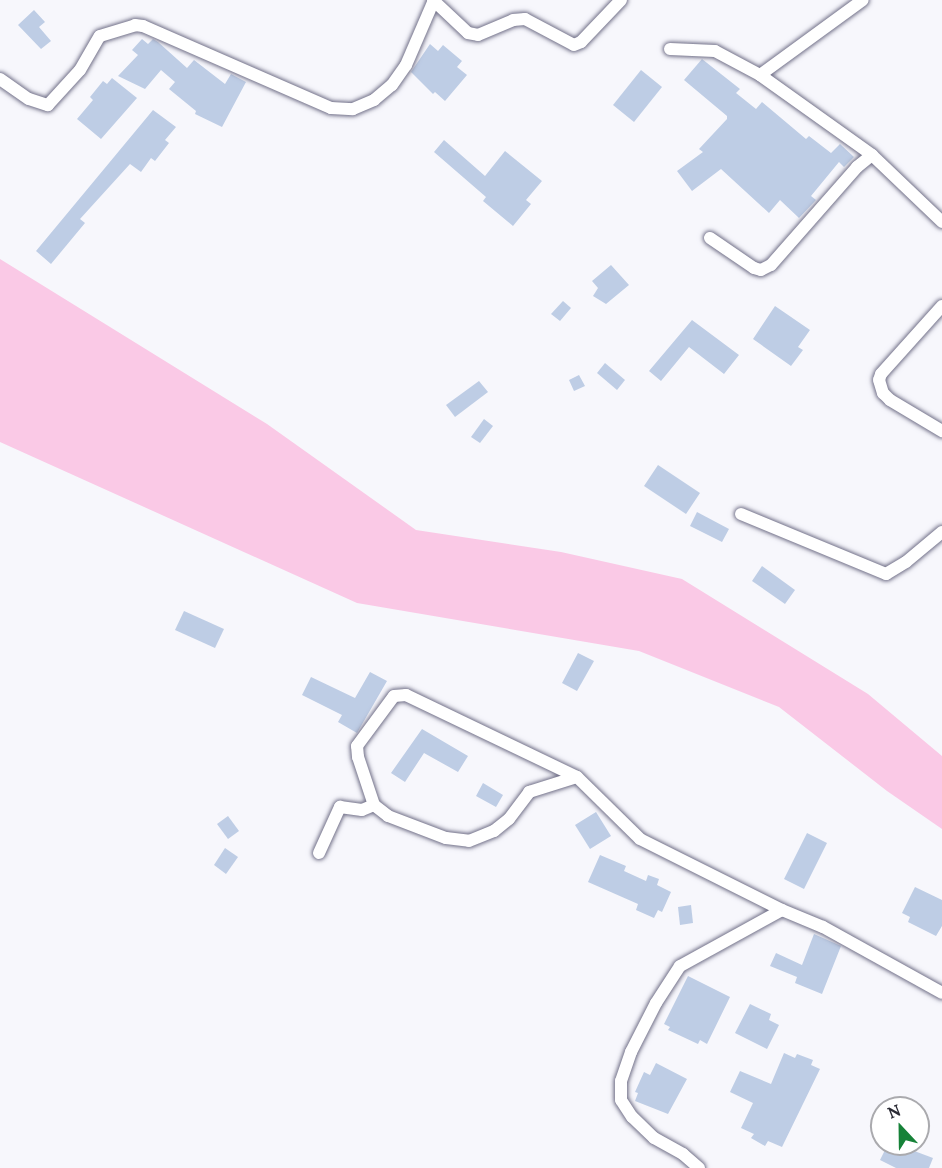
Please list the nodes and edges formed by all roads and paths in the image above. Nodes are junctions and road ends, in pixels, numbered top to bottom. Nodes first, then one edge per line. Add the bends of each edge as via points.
1 (434, 0) edge
2 (621, 0) edge
3 (863, 0) edge
4 (670, 49) dead end
5 (760, 75) junction
6 (0, 79) edge
7 (872, 154) junction
8 (942, 222) edge
9 (710, 238) dead end
10 (942, 306) edge
11 (942, 431) edge
12 (741, 514) dead end
13 (942, 532) edge
14 (577, 777) junction
15 (374, 805) junction
16 (319, 853) dead end
17 (782, 910) junction
18 (942, 993) edge
19 (699, 1168) edge

1 - 2 street via 468,33 478,35 525,19 574,45
1 - 6 street via 406,65 392,85 374,100 353,109 332,108 135,25 100,36 80,70 48,105 30,99
3 - 5 street
4 - 5 street via 715,51
5 - 7 street
7 - 8 street
7 - 9 street via 771,265 761,270 754,268
10 - 11 street via 879,380 890,400
12 - 13 street via 886,574
14 - 15 street via 530,792 509,819 494,831 469,841 446,838 388,816
14 - 15 street via 431,706 406,695 394,696 357,746 357,757
14 - 17 street via 640,839
15 - 16 street via 362,810 340,807
17 - 18 street via 823,927
17 - 19 street via 680,966 630,1052 621,1081 621,1100 654,1138

